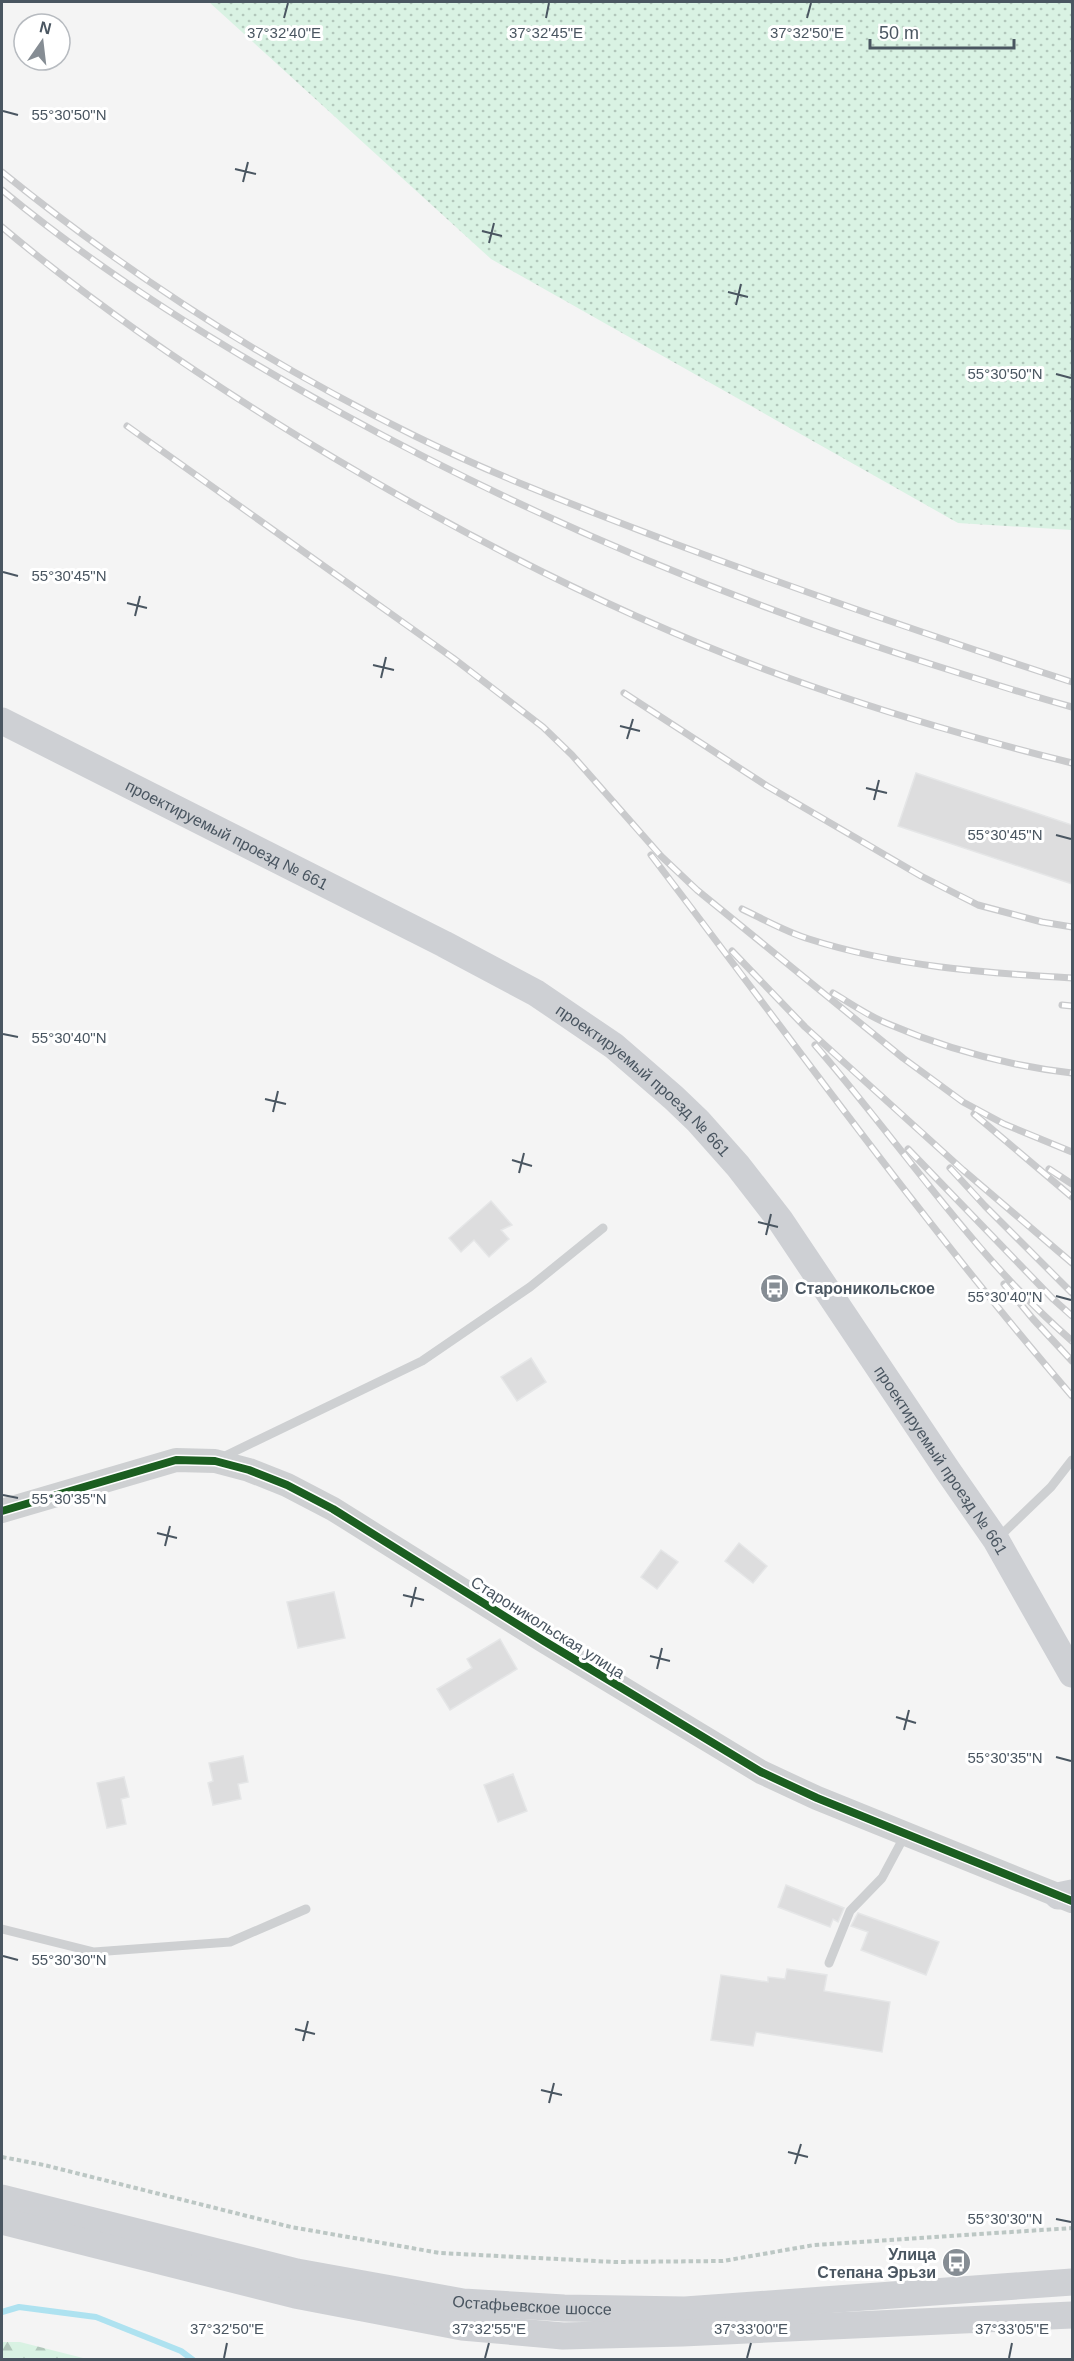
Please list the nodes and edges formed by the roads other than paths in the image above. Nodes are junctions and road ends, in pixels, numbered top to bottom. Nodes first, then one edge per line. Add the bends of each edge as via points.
1 (2, 721) edge
2 (603, 1228) dead end
3 (1072, 1460) edge
4 (215, 1461) junction
5 (2, 1511) edge
6 (996, 1540) junction
7 (1072, 1674) edge
8 (906, 1833) junction
9 (1068, 1897) edge
10 (306, 1910) dead end
11 (2, 1929) edge
12 (829, 1963) dead end
13 (2, 2198) edge
14 (2, 2221) edge
15 (1072, 2282) edge
16 (1072, 2315) edge

1 - 6 main road, проектируемый проезд № 661 via 444,944 536,993 614,1046 698,1121 780,1220
2 - 4 lane via 530,1287 422,1361
3 - 6 lane via 1051,1487
4 - 5 street, Староникольская улица via 176,1460
4 - 8 street, Староникольская улица via 287,1485 333,1509 761,1772
6 - 7 main road, проектируемый проезд № 661
8 - 9 street, Староникольская улица
8 - 12 lane via 882,1878 850,1911
10 - 11 lane via 230,1942 94,1952
13 - 15 main road, Остафьевское шоссе via 297,2272 463,2302 685,2310
14 - 16 main road, Остафьевское шоссе via 295,2295 462,2326 562,2336

